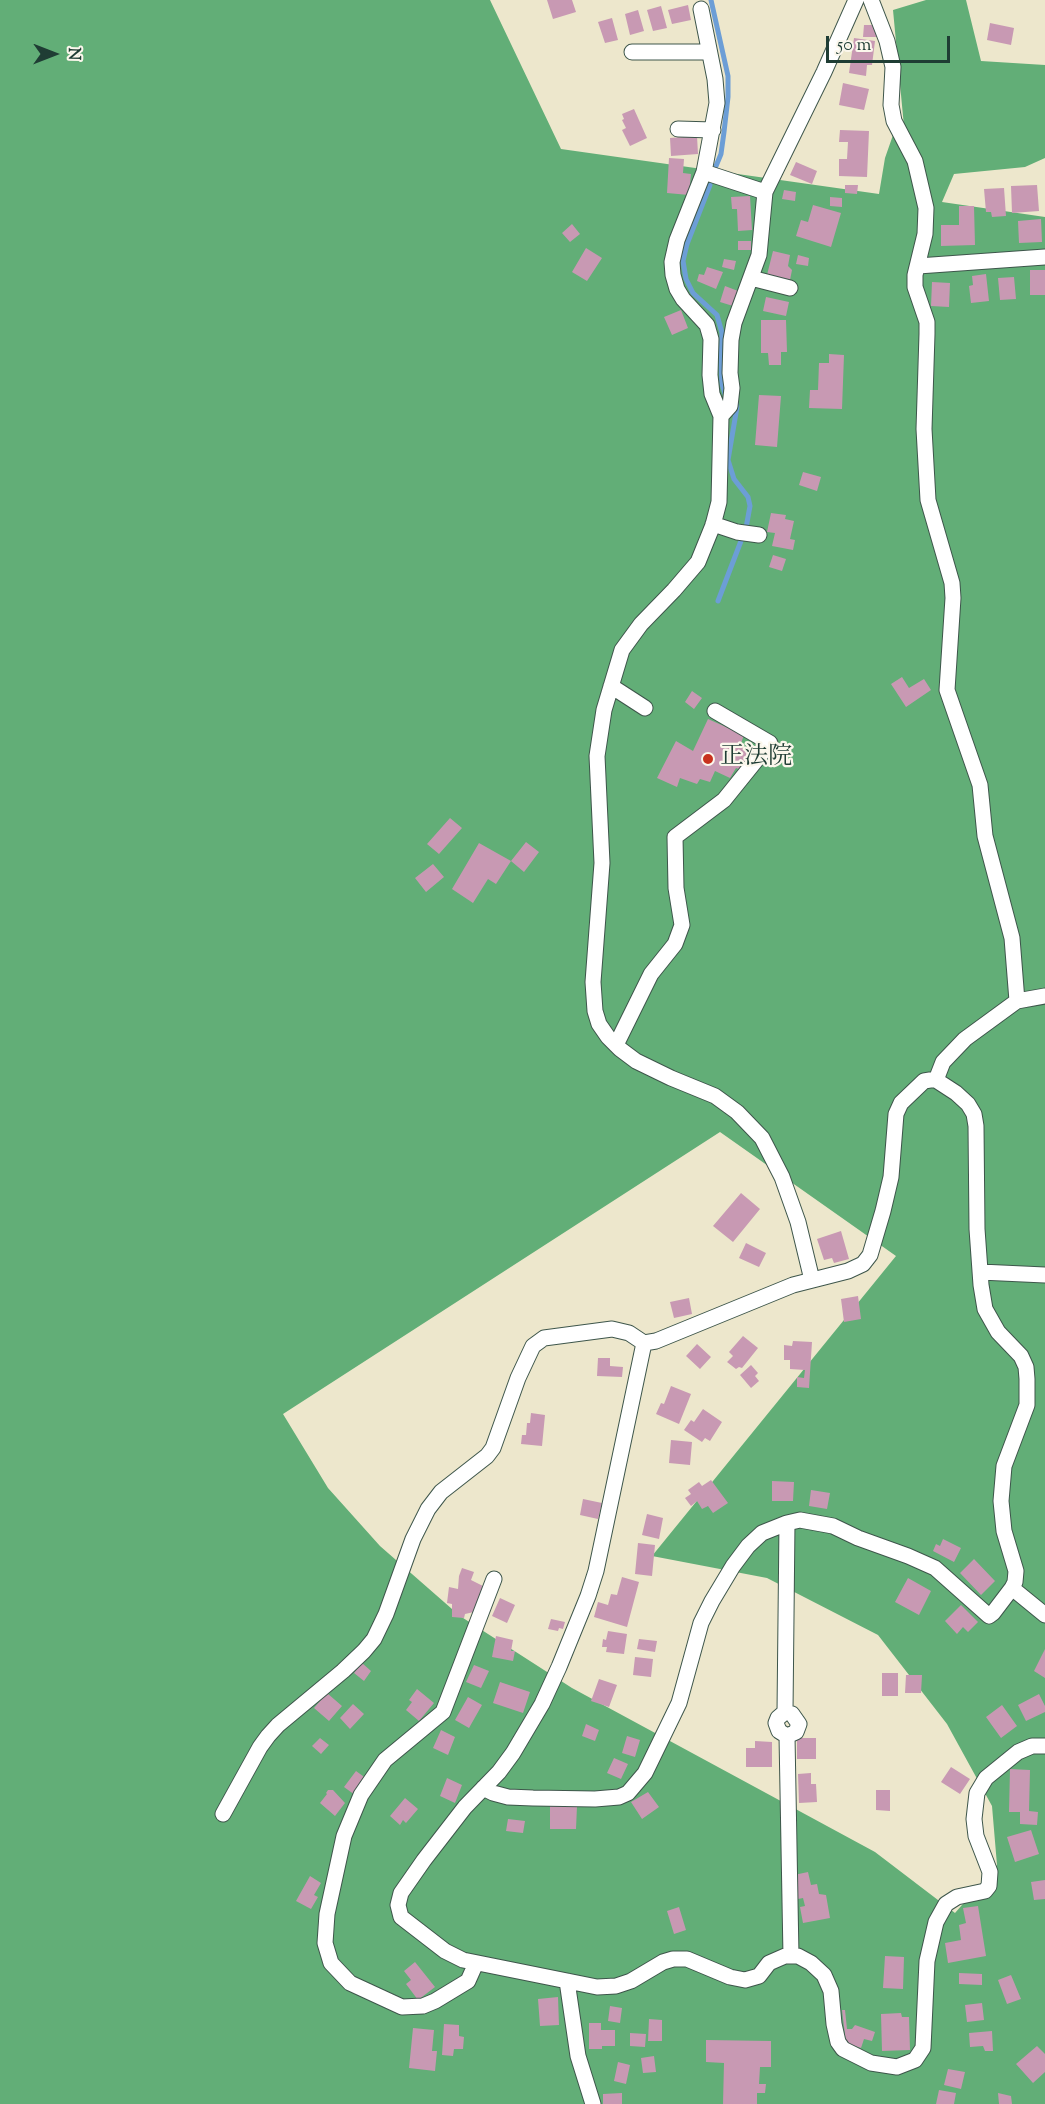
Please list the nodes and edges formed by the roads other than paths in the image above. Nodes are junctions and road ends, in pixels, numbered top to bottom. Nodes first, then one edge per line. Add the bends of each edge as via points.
1 (856, 0) edge
2 (871, 0) edge
3 (700, 9) dead end
4 (632, 52) dead end
5 (709, 52) junction
6 (678, 129) dead end
7 (713, 130) junction
8 (704, 172) junction
9 (765, 192) junction
10 (1045, 257) edge
11 (918, 266) junction
12 (751, 278) junction
13 (790, 288) dead end
14 (722, 416) junction
15 (713, 524) junction
16 (759, 535) dead end
17 (611, 686) junction
18 (645, 708) dead end
19 (715, 711) dead end
20 (1045, 996) edge
21 (1017, 1001) junction
22 (616, 1045) junction
23 (936, 1080) junction
24 (980, 1272) junction
25 (1045, 1275) edge
26 (812, 1280) junction
27 (644, 1342) junction
28 (787, 1523) junction
29 (494, 1579) dead end
30 (1012, 1588) junction
31 (1045, 1615) edge
32 (1045, 1746) edge
33 (483, 1788) junction
34 (223, 1814) dead end
35 (791, 1956) junction
36 (476, 1963) junction
37 (567, 1981) junction
38 (593, 2104) edge

1 - 9 street
2 - 11 street via 891,58 894,121 915,161 923,189 925,234
3 - 5 street
4 - 5 street
5 - 7 street via 717,103
6 - 7 street
7 - 8 street
8 - 9 street
8 - 14 street via 673,251 673,275 683,299 707,325 712,394
9 - 12 street via 759,255
10 - 11 street
11 - 21 street via 915,287 927,322 927,490 952,583 947,690 980,785 985,836 1012,938
12 - 13 street
12 - 14 street via 734,323 729,357 730,406
14 - 15 street via 719,502
15 - 16 street
15 - 17 street via 698,562 630,636
17 - 18 street
17 - 22 street via 597,756 602,863 593,982 599,1024
19 - 22 street via 770,743 724,800 675,837 676,888 682,925 675,944 651,974
20 - 21 street
21 - 23 street via 955,1048 943,1062
22 - 26 street via 636,1061 715,1096 762,1138 782,1177 798,1222
23 - 24 street via 968,1104 974,1114
23 - 26 street via 924,1081 901,1103 896,1114 891,1178 870,1255 855,1268
24 - 25 street
24 - 30 street via 985,1309 1026,1367 1027,1405 1004,1466 1001,1492 1004,1531 1016,1571
26 - 27 street via 670,1337
27 - 33 street via 588,1596 542,1704 506,1762
27 - 34 street via 612,1329 544,1338 533,1346 493,1448 441,1492 428,1509 412,1539 374,1639 268,1736
28 - 30 street via 833,1526 935,1568 989,1616
28 - 33 street via 762,1533 748,1546 712,1601 701,1623 679,1702 645,1773 628,1792 619,1797 595,1799 533,1798 508,1797
28 - 35 street via 785,1712 776,1723 787,1736
29 - 36 street via 443,1712 385,1760 361,1795 344,1836 327,1914 325,1943 331,1964 350,1983 402,2007 423,2006 443,1996 468,1981
30 - 31 street
32 - 35 street via 1018,1752 986,1779 977,1793 976,1836 990,1872 989,1886 985,1891 946,1904 936,1922 927,1961 922,2048 915,2060 897,2067 871,2063 843,2049 838,2042 831,1991 824,1975 811,1963
33 - 36 street via 424,1860 401,1893 399,1905 401,1917 429,1939 445,1951
35 - 37 street via 769,1964 759,1976 745,1980 687,1959 673,1959 616,1986
36 - 37 street
37 - 38 street via 578,2056

